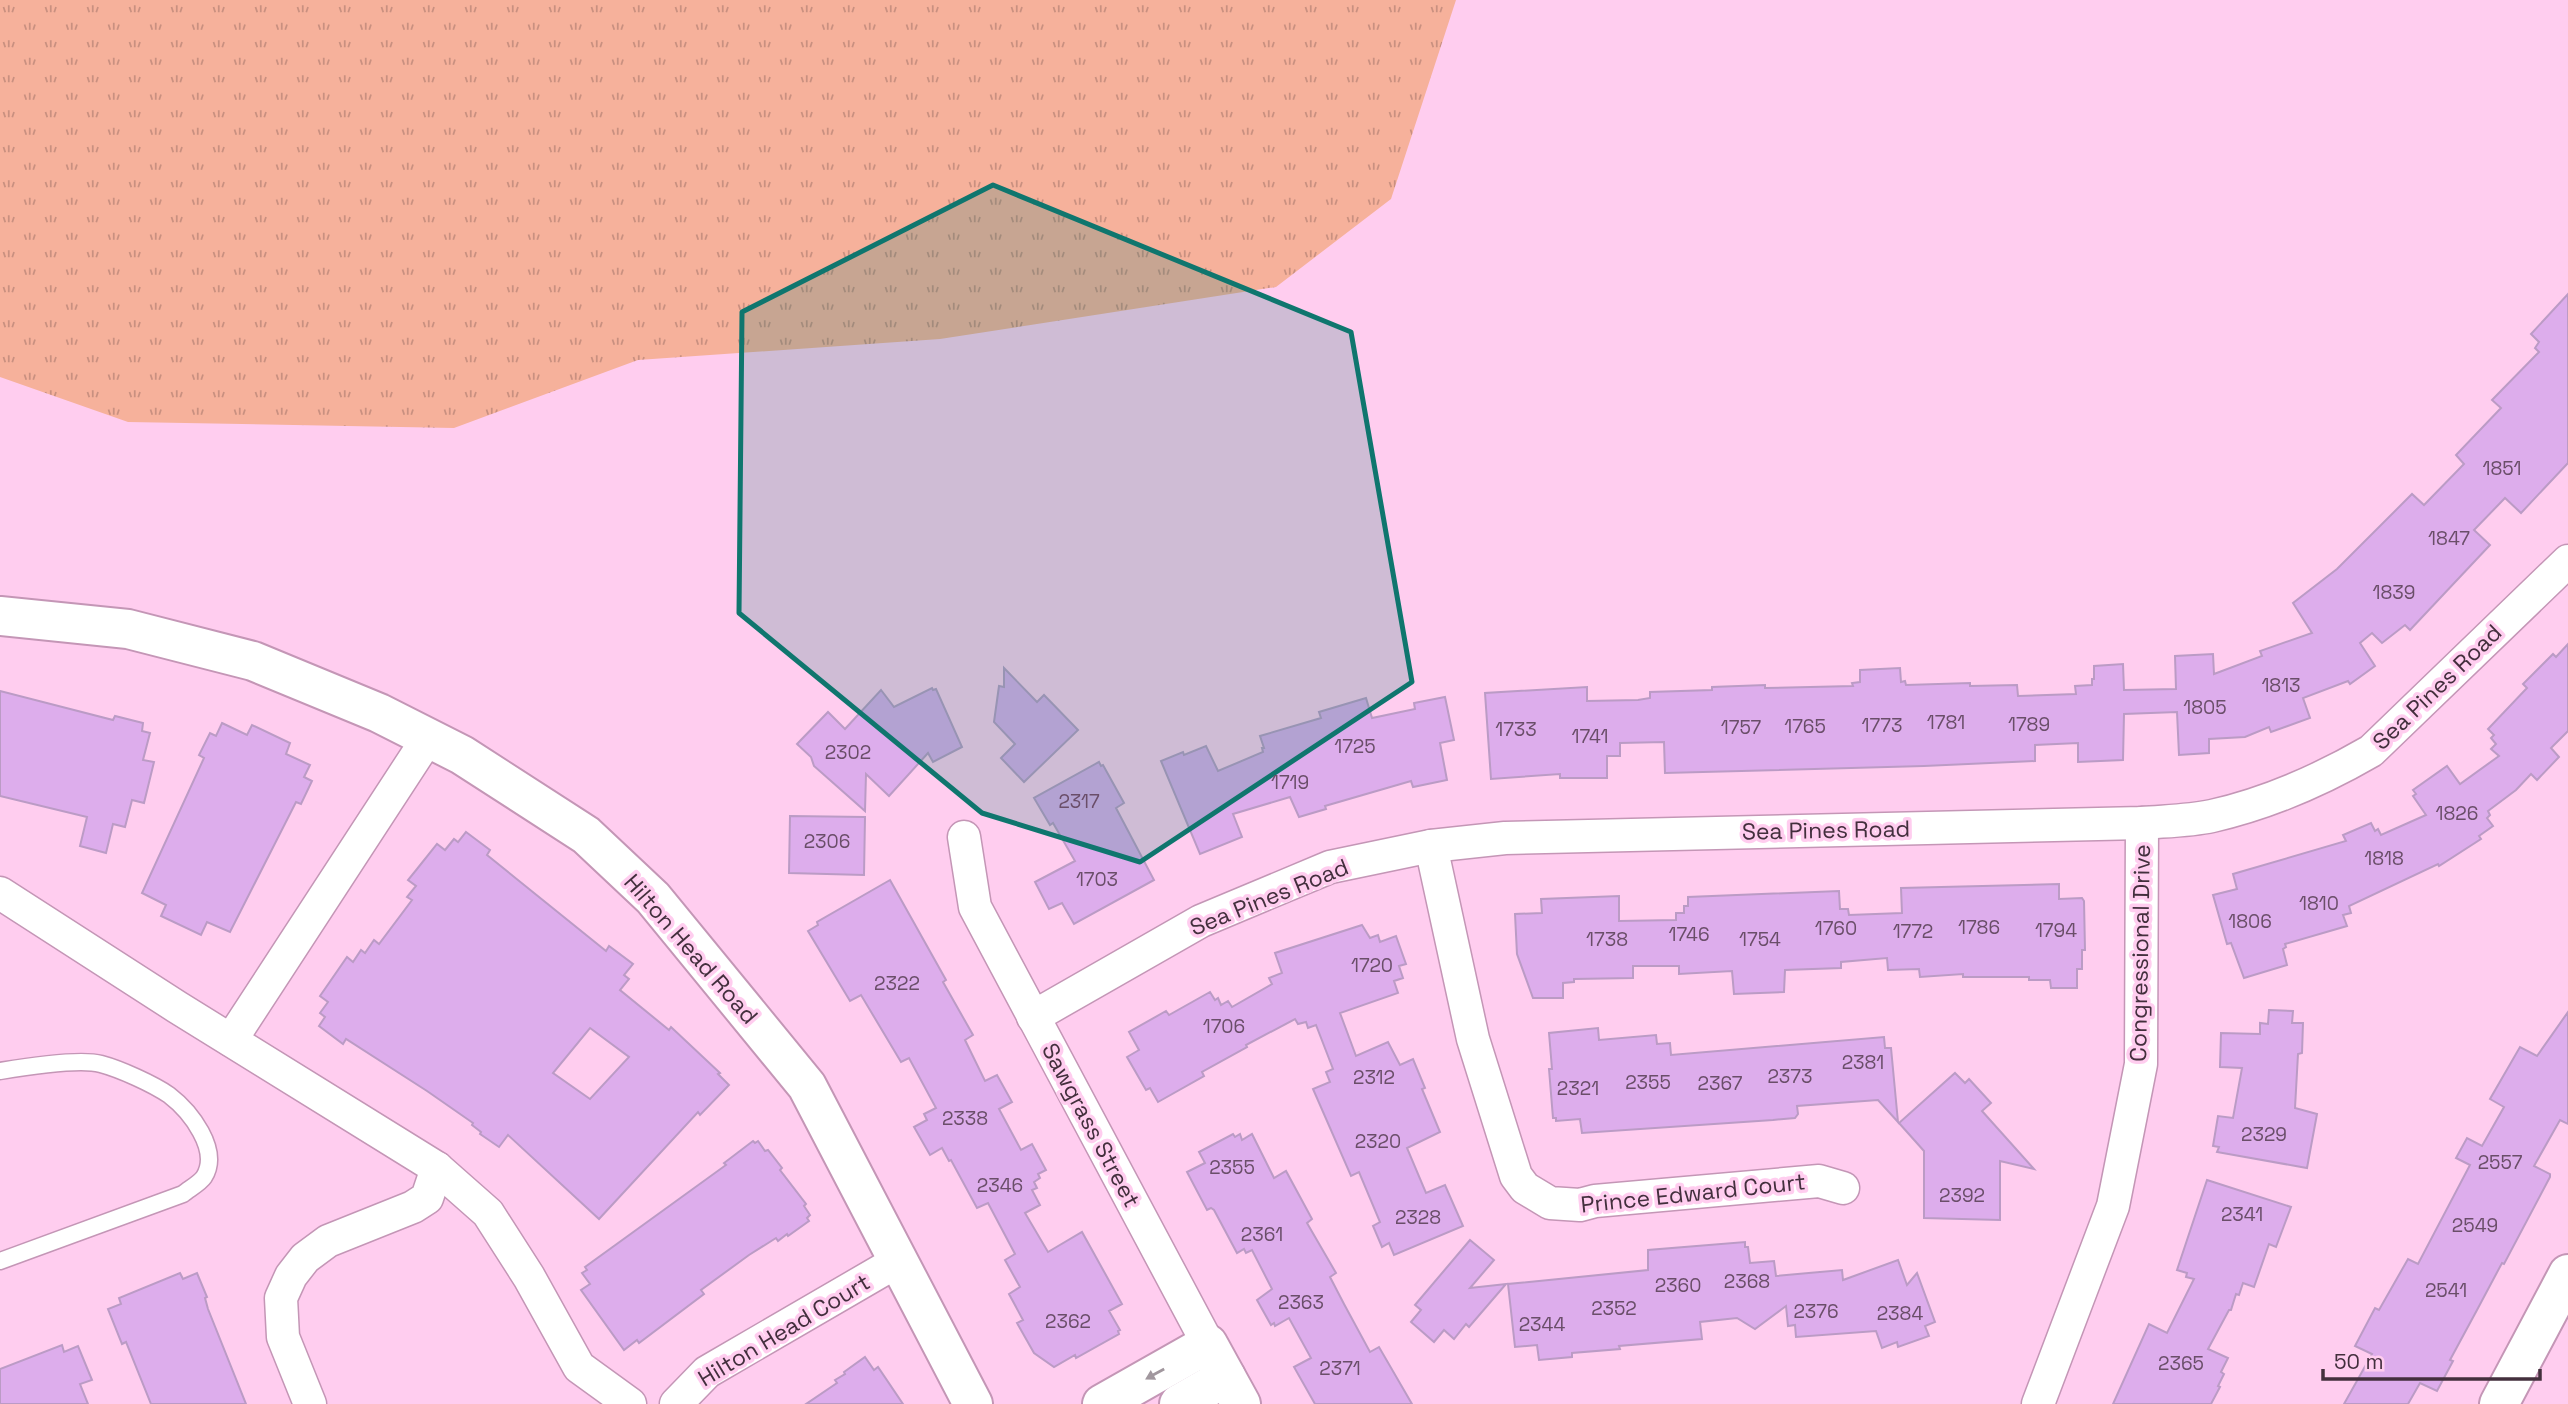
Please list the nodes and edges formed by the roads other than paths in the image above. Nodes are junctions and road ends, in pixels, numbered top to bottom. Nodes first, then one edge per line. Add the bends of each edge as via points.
1 (2568, 561) edge
2 (0, 615) edge
3 (428, 738) junction
4 (2142, 823) junction
5 (964, 837) dead end
6 (1431, 846) junction
7 (0, 893) edge
8 (1033, 1017) junction
9 (231, 1040) junction
10 (0, 1071) edge
11 (437, 1168) junction
12 (1843, 1188) dead end
13 (0, 1261) edge
14 (898, 1261) junction
15 (2568, 1274) edge
16 (1225, 1375) edge
17 (310, 1404) edge
18 (629, 1404) edge
19 (676, 1404) edge
20 (973, 1404) edge
21 (1102, 1404) edge
22 (1179, 1404) edge
23 (2038, 1404) edge
24 (2499, 1404) edge

1 - 4 street, Sea Pines Road via 2371,751 2315,781 2253,805 2209,816
2 - 3 street, Hilton Head Road via 128,629 253,661
3 - 9 street
3 - 14 street, Hilton Head Road via 586,835 653,898 807,1086
4 - 6 street, Sea Pines Road via 1505,838
4 - 23 street, Congressional Drive via 2141,1064 2113,1206
5 - 8 street, Sawgrass Street via 975,907
6 - 8 street, Sea Pines Road via 1330,867 1201,921
6 - 12 street, Prince Edward Court via 1473,1039 1510,1162 1525,1188 1565,1206 1819,1181
7 - 9 street
8 - 16 street, Sawgrass Street
9 - 11 street
10 - 13 lane via 99,1063 131,1076 169,1096 202,1131 209,1158 204,1177 183,1194
11 - 17 street via 427,1198 414,1208 328,1241 291,1276 281,1298 283,1337
11 - 18 street via 488,1213 579,1367
14 - 19 street, Hilton Head Court via 707,1372
14 - 20 street, Hilton Head Road
15 - 24 street
16 -> 21 street
16 - 22 street

